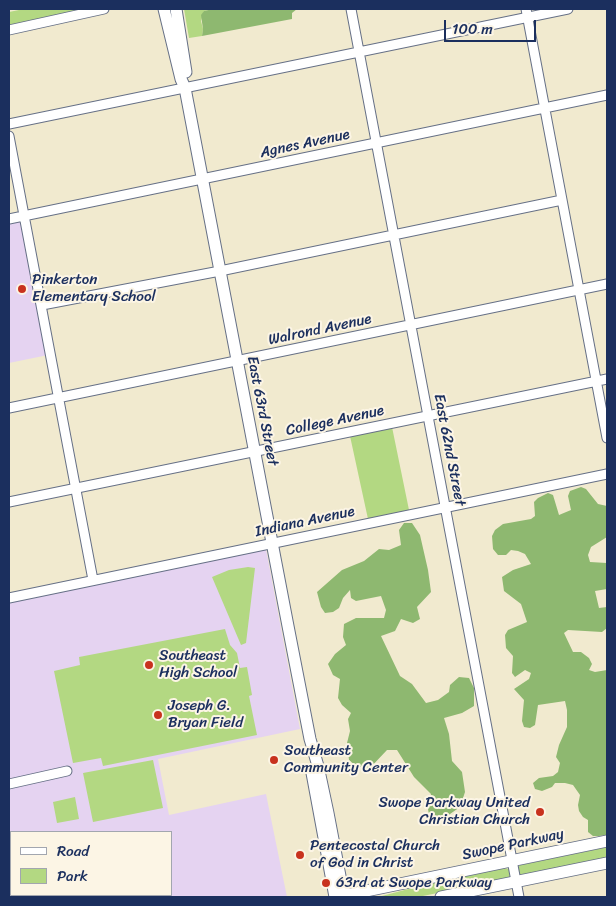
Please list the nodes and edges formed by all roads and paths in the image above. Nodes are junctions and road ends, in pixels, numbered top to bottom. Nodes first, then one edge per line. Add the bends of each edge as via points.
1 (104, 9) edge
2 (164, 9) edge
3 (176, 9) edge
4 (351, 9) edge
5 (568, 9) edge
6 (527, 13) edge
7 (9, 30) edge
8 (359, 52) junction
9 (185, 88) junction
10 (607, 95) edge
11 (545, 107) junction
12 (9, 124) edge
13 (9, 136) edge
14 (377, 143) junction
15 (203, 179) junction
16 (562, 200) junction
17 (25, 216) junction
18 (9, 219) edge
19 (394, 235) junction
20 (220, 271) junction
21 (607, 284) edge
22 (579, 290) junction
23 (42, 306) junction
24 (411, 325) junction
25 (237, 361) junction
26 (607, 379) edge
27 (596, 381) junction
28 (59, 397) junction
29 (9, 408) edge
30 (428, 416) junction
31 (607, 438) edge
32 (254, 451) junction
33 (607, 474) edge
34 (76, 488) junction
35 (9, 502) edge
36 (445, 507) junction
37 (272, 543) junction
38 (94, 580) junction
39 (9, 598) edge
40 (67, 771) dead end
41 (9, 784) edge
42 (607, 841) edge
43 (512, 861) junction
44 (607, 863) edge
45 (516, 883) junction
46 (339, 897) edge
47 (441, 897) edge
48 (519, 897) edge

1 - 7 street
2 - 9 main road, East 63rd Street
3 - 9 main road, East 63rd Street via 187,78
4 - 8 street, East 62nd Street
5 - 6 street
6 - 8 street
6 - 11 street
8 - 9 street
8 - 14 street, East 62nd Street
9 - 12 street
9 - 15 main road, East 63rd Street
10 - 11 street, Agnes Avenue
11 - 14 street, Agnes Avenue
11 - 16 street
13 - 17 street
14 - 15 street, Agnes Avenue
14 - 19 street, East 62nd Street
15 - 17 street, Agnes Avenue
15 - 20 main road, East 63rd Street
16 - 19 street
16 - 22 street
17 - 18 street, Agnes Avenue
17 - 23 street
19 - 20 street
19 - 24 street, East 62nd Street
20 - 23 street
20 - 25 main road, East 63rd Street
21 - 22 street, Walrond Avenue
22 - 24 street, Walrond Avenue
22 - 27 street
23 - 28 street
24 - 25 street, Walrond Avenue
24 - 30 street, East 62nd Street
25 - 28 street, Walrond Avenue
25 - 32 main road, East 63rd Street
26 - 27 street, College Avenue
27 - 30 street, College Avenue
27 - 31 street
28 - 29 street, Walrond Avenue
28 - 34 street
30 - 32 street, College Avenue
30 - 36 street, East 62nd Street
32 - 34 street, College Avenue
32 - 37 main road, East 63rd Street
33 - 36 street, Indiana Avenue
34 - 35 street, College Avenue
34 - 38 street
36 - 37 street, Indiana Avenue
36 - 43 street, East 62nd Street
37 - 38 street, Indiana Avenue
37 - 46 main road, East 63rd Street via 310,739 328,813
38 - 39 street, Indiana Avenue
40 - 41 street
42 - 43 main road, Swope Parkway
43 - 45 street, East 62nd Street
43 - 46 main road, Swope Parkway
44 - 45 main road
45 - 47 main road
45 - 48 street, East 62nd Street

